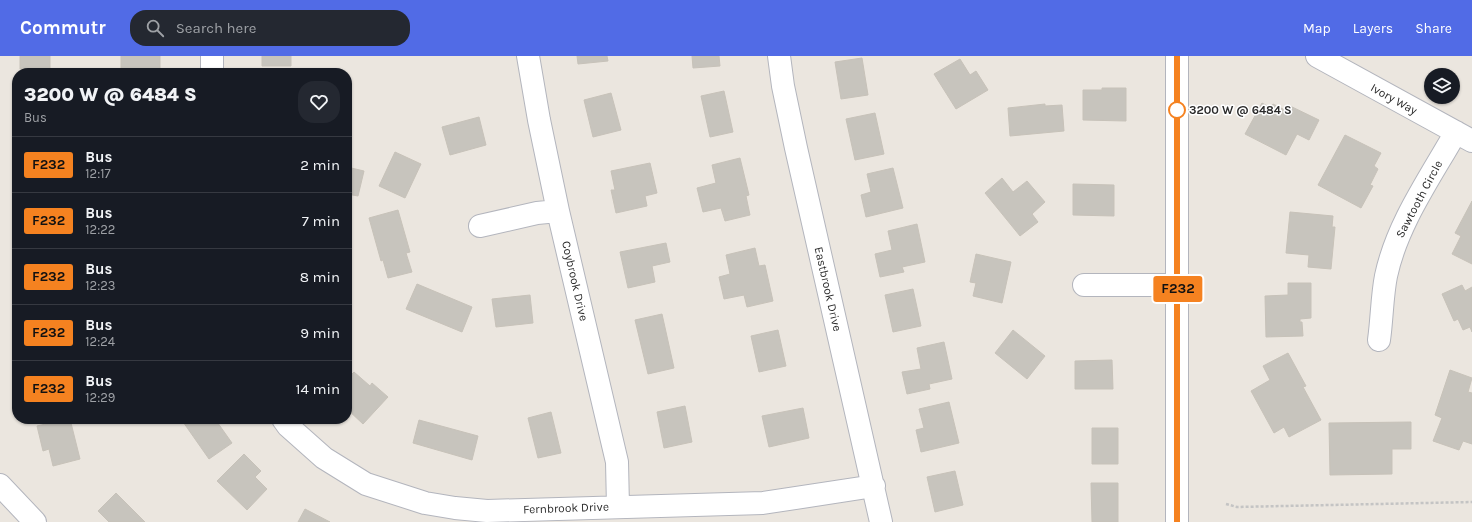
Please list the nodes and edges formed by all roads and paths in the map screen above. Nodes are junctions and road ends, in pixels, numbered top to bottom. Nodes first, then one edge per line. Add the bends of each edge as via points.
1 (212, 56) edge
2 (528, 56) edge
3 (779, 56) edge
4 (1177, 56) edge
5 (1317, 56) edge
6 (212, 68) edge
7 (1464, 137) edge
8 (558, 211) junction
9 (480, 226) dead end
10 (1084, 285) dead end
11 (1178, 285) junction
12 (1380, 340) dead end
13 (287, 424) edge
14 (0, 485) edge
15 (874, 486) junction
16 (1472, 502) edge
17 (1226, 504) dead end
18 (618, 507) junction
19 (35, 522) edge
20 (881, 522) edge
21 (1177, 522) edge

1 - 6 street
2 - 8 street, Coybrook Drive
3 - 15 street, Eastbrook Drive via 796,148
4 - 11 street
5 - 7 street, Ivory Way
7 - 12 street, Sawtooth Circle via 1408,216 1395,246 1386,276
8 - 9 street via 537,213
8 - 18 street, Coybrook Drive via 616,462
10 - 11 street
11 - 21 street
13 - 18 street, Fernbrook Drive via 324,458 366,484 425,503 487,511
14 - 19 street
15 - 18 street, Fernbrook Drive via 763,503
15 - 20 street, Eastbrook Drive
16 - 17 path via 1237,507

